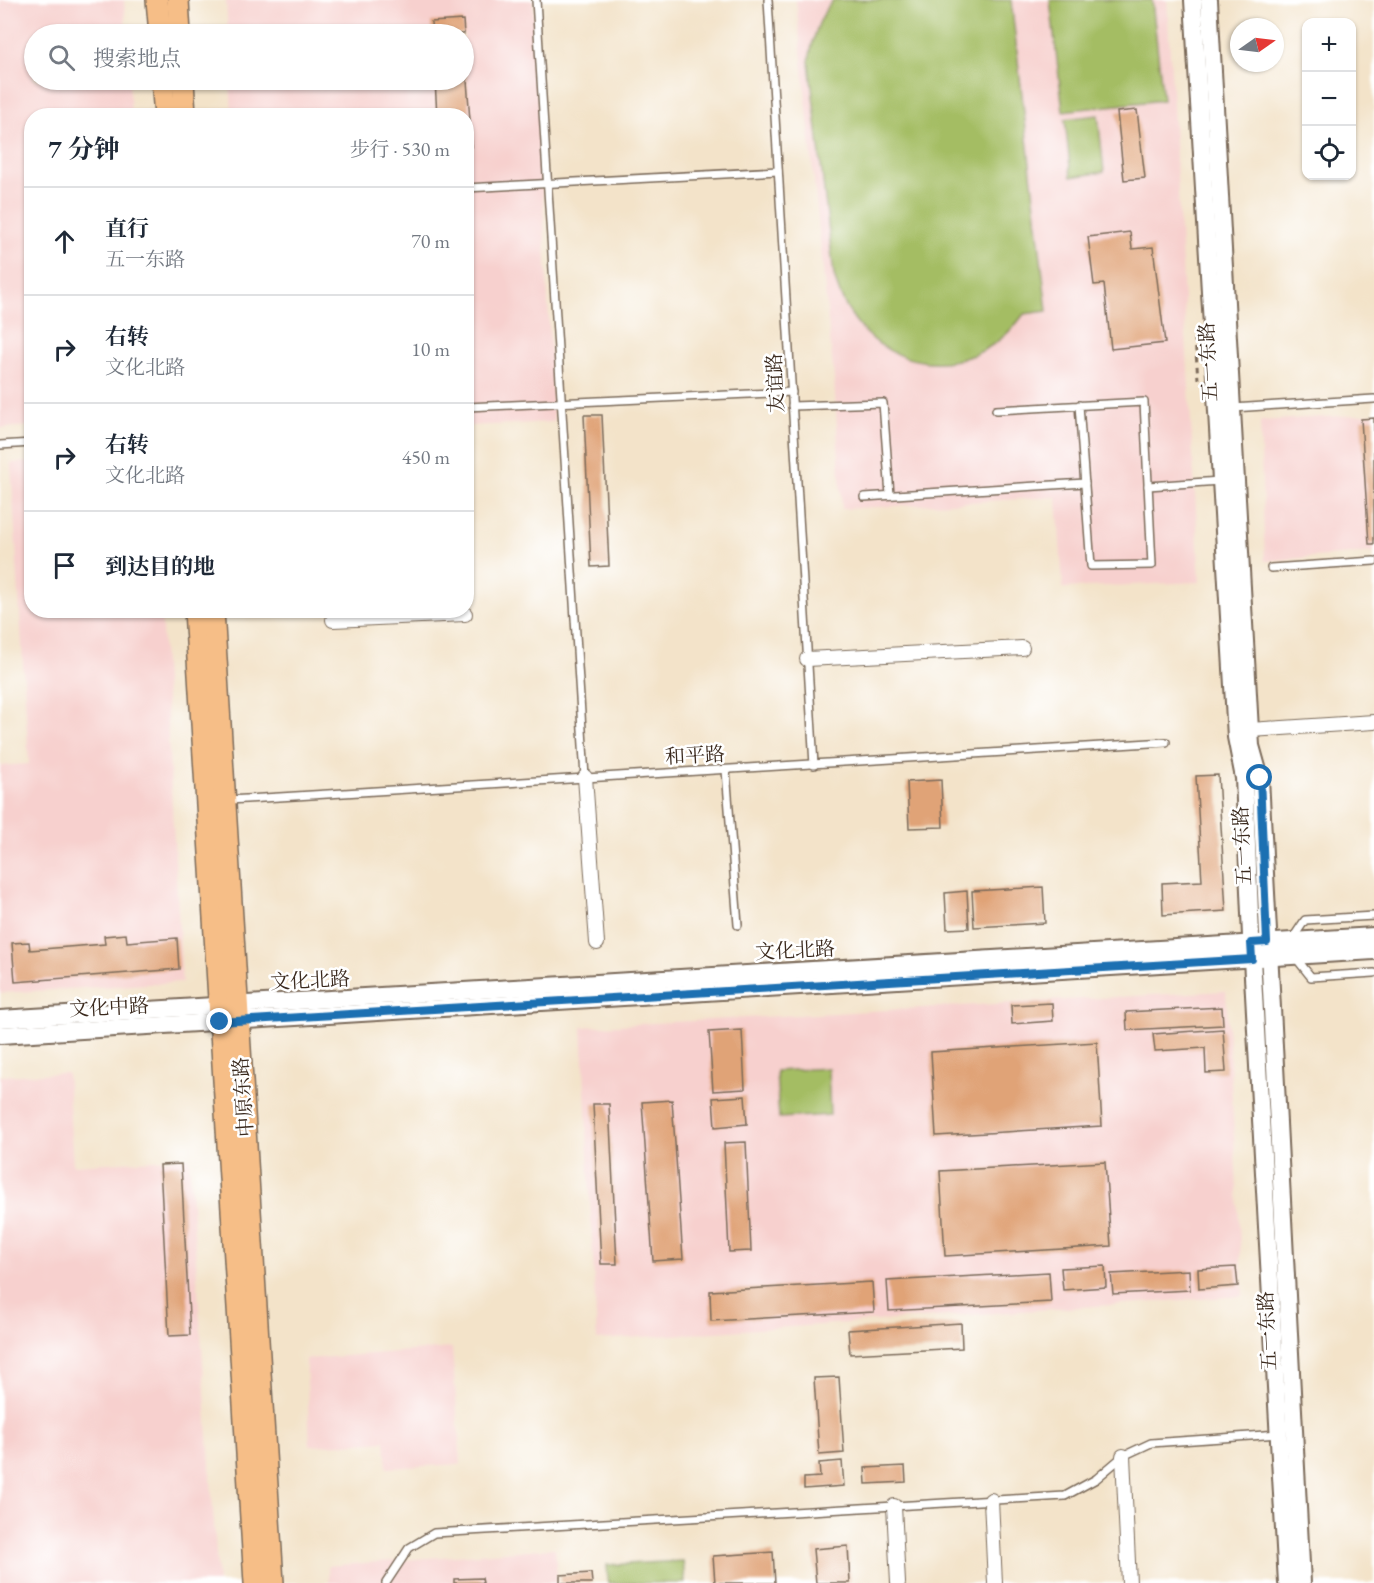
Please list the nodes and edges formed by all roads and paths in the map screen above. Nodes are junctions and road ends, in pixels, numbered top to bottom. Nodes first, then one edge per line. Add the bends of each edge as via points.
1 (157, 0) edge
2 (178, 0) edge
3 (536, 0) edge
4 (768, 0) edge
5 (1193, 0) edge
6 (1209, 0) edge
7 (159, 24) edge
8 (179, 24) edge
9 (163, 90) edge
10 (184, 90) edge
11 (164, 108) edge
12 (185, 108) edge
13 (778, 171) junction
14 (548, 184) junction
15 (474, 188) edge
16 (792, 392) junction
17 (1374, 399) edge
18 (562, 402) junction
19 (1079, 405) junction
20 (792, 406) junction
21 (474, 407) edge
22 (1224, 409) junction
23 (996, 410) dead end
24 (24, 443) edge
25 (0, 444) edge
26 (1221, 481) junction
27 (1085, 483) junction
28 (1148, 486) junction
29 (890, 495) junction
30 (864, 497) dead end
31 (1374, 561) edge
32 (1271, 568) dead end
33 (196, 618) edge
34 (214, 618) edge
35 (377, 618) edge
36 (333, 620) dead end
37 (1022, 648) dead end
38 (807, 659) junction
39 (1374, 722) edge
40 (1250, 730) junction
41 (1166, 742) dead end
42 (814, 765) junction
43 (726, 770) junction
44 (585, 777) junction
45 (225, 800) junction
46 (1374, 916) edge
47 (738, 925) dead end
48 (1374, 936) edge
49 (597, 943) dead end
50 (1293, 948) junction
51 (1260, 950) junction
52 (1374, 951) edge
53 (1374, 973) edge
54 (229, 1013) junction
55 (0, 1019) edge
56 (0, 1035) edge
57 (1286, 1433) junction
58 (1123, 1456) junction
59 (991, 1500) junction
60 (894, 1506) junction
61 (255, 1583) edge
62 (273, 1583) edge
63 (386, 1583) edge
64 (898, 1583) edge
65 (995, 1583) edge
66 (1129, 1583) edge
67 (1287, 1583) edge
68 (1302, 1583) edge

1 - 7 main road
2 - 8 main road
3 - 14 lane
4 - 13 lane, 友谊路
5 - 22 street, 五一东路
6 - 22 street, 五一东路
9 - 11 main road
10 - 12 main road
13 - 14 lane
13 - 16 lane, 友谊路
14 - 15 lane
14 - 18 lane
16 - 18 lane
16 - 20 lane, 友谊路
17 - 22 lane
18 - 21 lane
18 - 44 lane
19 - 23 lane
19 - 27 lane
19 - 28 lane via 1144,402
20 - 29 lane via 883,403
20 - 38 lane, 友谊路
22 - 26 street, 五一东路
22 - 40 street, 五一东路
24 - 25 lane
26 - 28 lane
26 - 51 street, 五一东路 via 1236,737 1244,778
27 - 28 lane via 1091,566 1152,565
27 - 29 lane
29 - 30 lane
31 - 32 lane
33 - 54 main road, 中原东路
34 - 45 main road, 中原东路
35 - 36 street
37 - 38 street
38 - 42 lane, 友谊路
39 - 40 street
40 - 51 street, 五一东路 via 1260,778
41 - 42 lane, 和平路
42 - 43 lane, 和平路
43 - 44 lane, 和平路
43 - 47 lane
44 - 45 lane, 和平路
44 - 49 street
45 - 54 main road, 中原东路
46 - 50 lane via 1305,920
48 - 50 street, 文化北路
50 - 51 street, 文化北路
50 - 52 street, 文化北路
50 - 53 lane via 1311,976
51 - 54 street, 文化北路
51 - 57 street, 五一东路
54 - 55 street, 文化中路
54 - 56 street, 文化中路
54 - 61 main road, 中原东路
54 - 62 main road, 中原东路
57 - 58 lane via 1151,1443
57 - 67 street, 五一东路
57 - 68 street, 五一东路
58 - 59 lane via 1096,1479 1065,1496
58 - 66 street
59 - 60 lane
59 - 65 street
60 - 63 lane via 434,1533 409,1548
60 - 64 street

